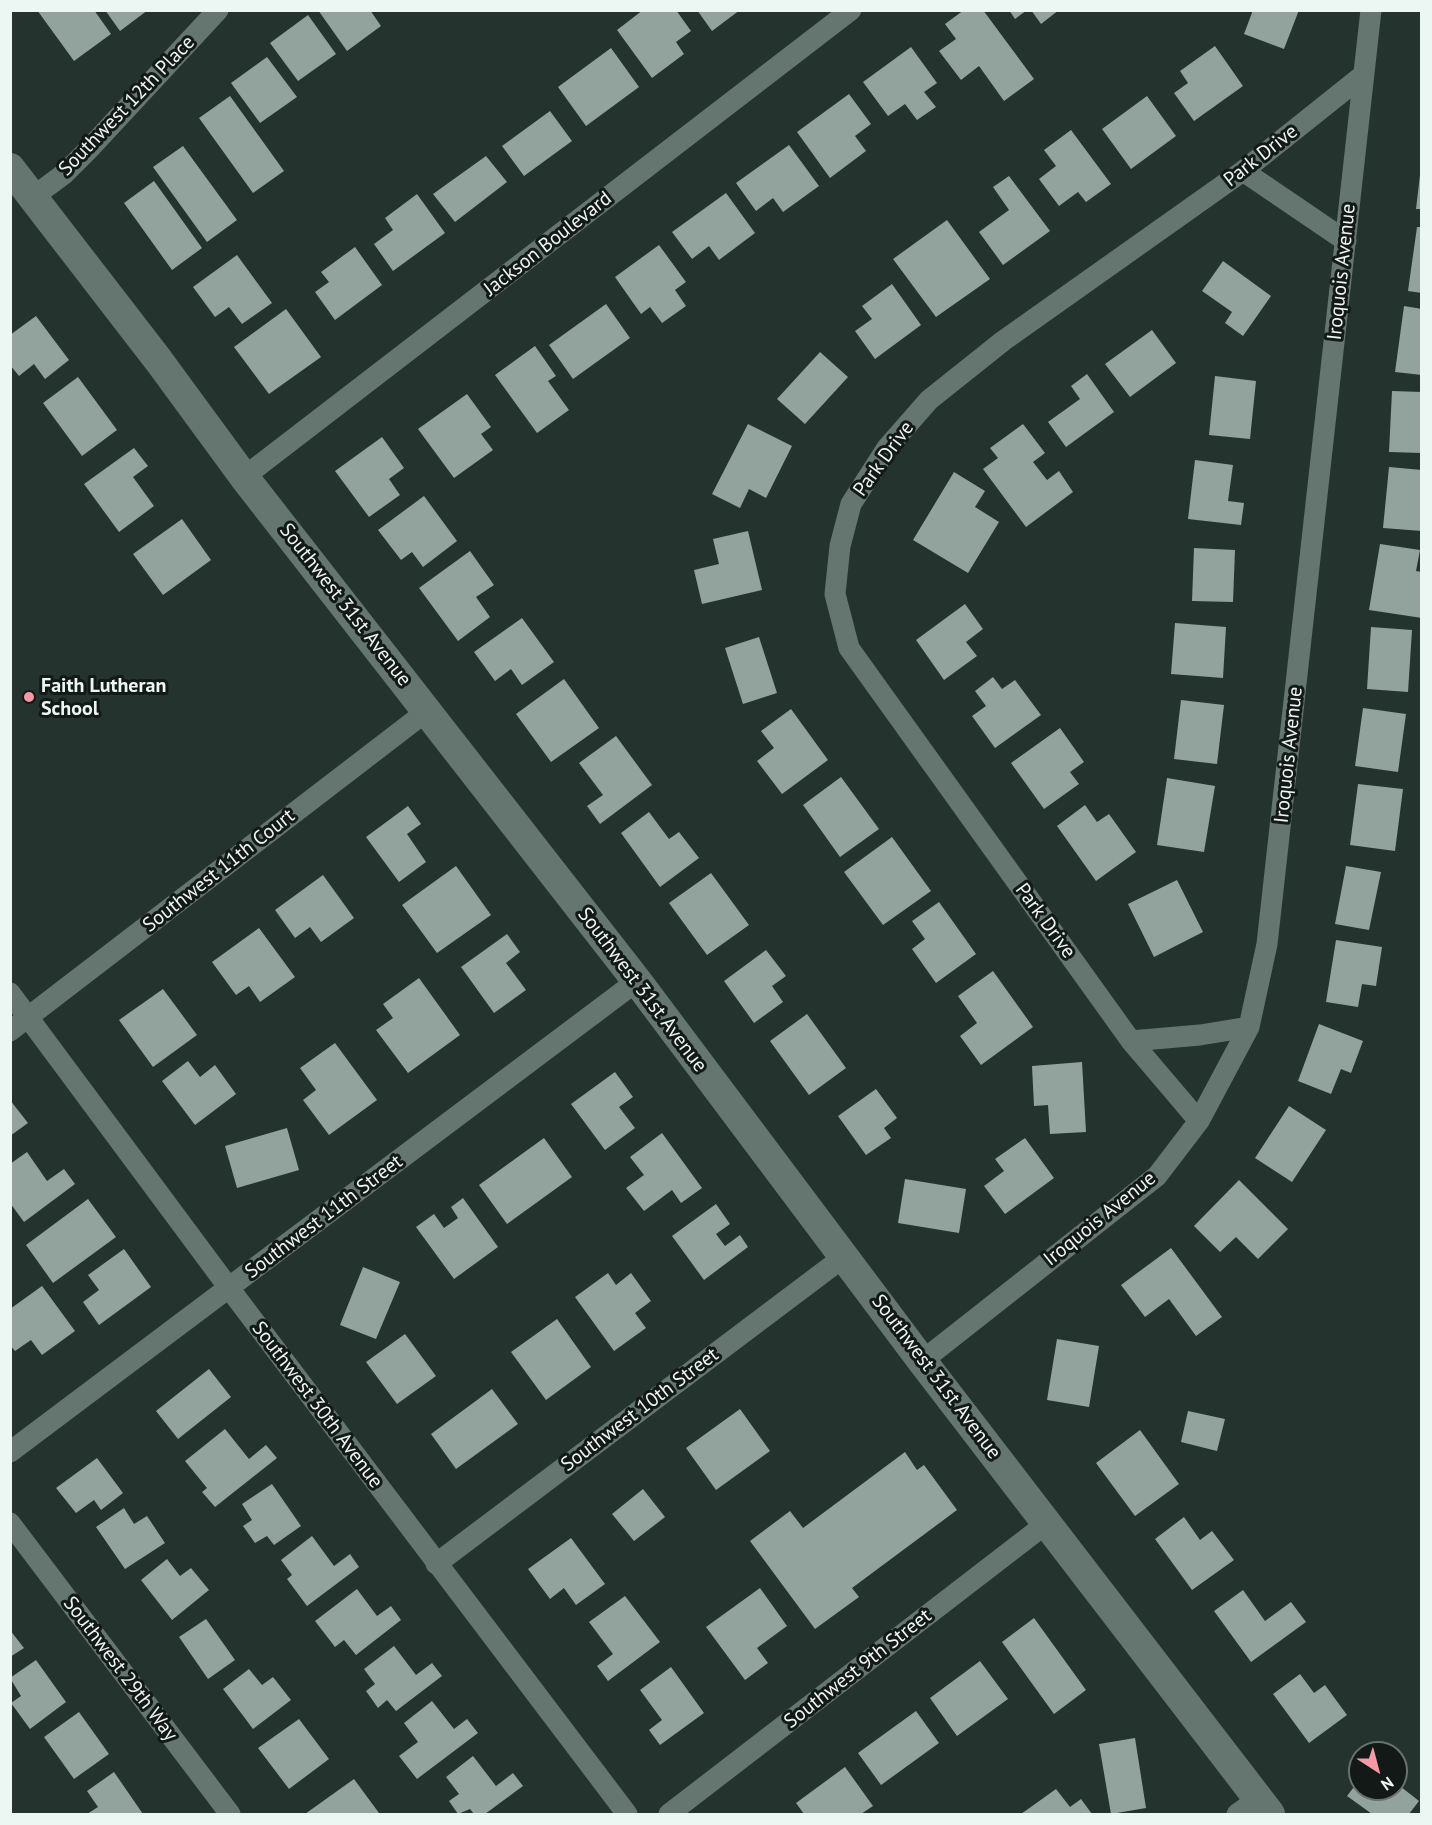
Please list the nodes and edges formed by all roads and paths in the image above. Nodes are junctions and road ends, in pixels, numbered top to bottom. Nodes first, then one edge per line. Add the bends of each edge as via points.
1 (218, 10) edge
2 (852, 10) edge
3 (1371, 10) edge
4 (1362, 76) junction
5 (10, 168) edge
6 (1244, 171) junction
7 (33, 197) junction
8 (1346, 241) junction
9 (244, 477) junction
10 (427, 711) junction
11 (637, 981) junction
12 (10, 993) edge
13 (28, 1018) junction
14 (1249, 1027) junction
15 (10, 1031) edge
16 (1131, 1041) junction
17 (1199, 1121) junction
18 (845, 1256) junction
19 (229, 1288) junction
20 (922, 1361) junction
21 (10, 1452) edge
22 (10, 1523) edge
23 (1047, 1523) junction
24 (436, 1564) junction
25 (1255, 1809) edge
26 (230, 1815) edge
27 (627, 1815) edge
28 (669, 1815) edge

1 - 7 street, Southwest 12th Place via 64,174
2 - 9 street, Jackson Boulevard
3 - 4 street, Iroquois Avenue
4 - 6 street, Park Drive
4 - 8 street, Iroquois Avenue
5 - 7 main road, Southwest 31st Avenue
6 - 8 street
6 - 16 street, Park Drive via 1003,341 929,400 887,448 851,504 840,546 835,594 849,648
7 - 9 main road, Southwest 31st Avenue
8 - 14 street, Iroquois Avenue via 1267,944
9 - 10 main road, Southwest 31st Avenue
10 - 11 main road, Southwest 31st Avenue
10 - 13 street, Southwest 11th Court
11 - 18 main road, Southwest 31st Avenue
11 - 19 street, Southwest 11th Street
12 - 13 street, Southwest 30th Avenue
13 - 15 street, Southwest 11th Court
13 - 19 street, Southwest 30th Avenue
14 - 16 street
14 - 17 street, Iroquois Avenue
16 - 17 street, Park Drive
17 - 20 street, Iroquois Avenue via 1156,1176
18 - 20 main road, Southwest 31st Avenue
18 - 24 street, Southwest 10th Street
19 - 21 street, Southwest 11th Street
19 - 24 street, Southwest 30th Avenue
20 - 23 main road, Southwest 31st Avenue
22 - 26 street, Southwest 29th Way
23 - 25 main road, Southwest 31st Avenue
23 - 28 street, Southwest 9th Street
24 - 27 street, Southwest 30th Avenue

